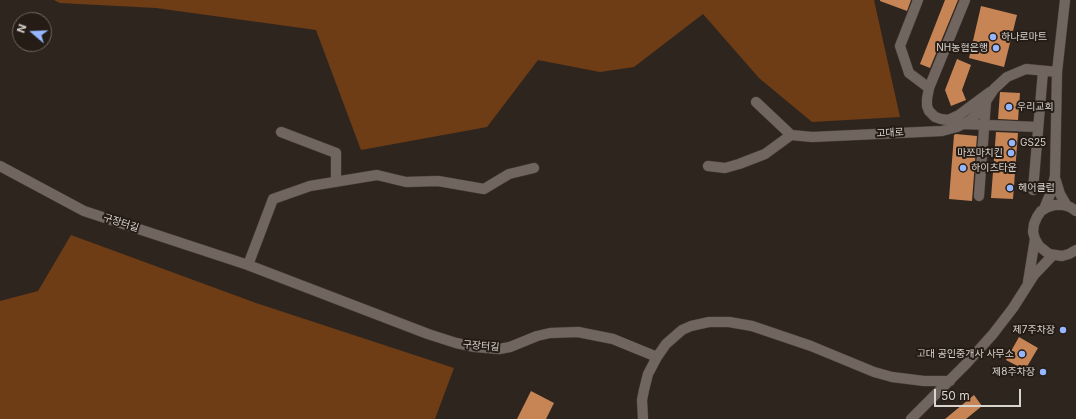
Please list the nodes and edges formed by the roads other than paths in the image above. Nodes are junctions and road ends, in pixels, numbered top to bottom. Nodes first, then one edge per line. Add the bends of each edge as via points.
1 (918, 0) edge
2 (965, 0) edge
3 (1065, 0) edge
4 (1043, 71) junction
5 (1057, 72) junction
6 (929, 88) junction
7 (994, 90) junction
8 (756, 102) dead end
9 (986, 102) junction
10 (963, 124) junction
11 (985, 125) junction
12 (1038, 127) junction
13 (281, 132) dead end
14 (790, 135) junction
15 (0, 166) edge
16 (708, 166) dead end
17 (534, 168) dead end
18 (1055, 176) junction
19 (336, 182) junction
20 (1033, 190) dead end
21 (979, 196) dead end
22 (1071, 208) edge
23 (1044, 209) junction
24 (1035, 239) junction
25 (1074, 253) edge
26 (1053, 256) junction
27 (248, 265) junction
28 (1027, 285) junction
29 (657, 356) junction
30 (950, 381) junction
31 (643, 419) edge
32 (911, 419) edge

1 - 6 street via 900,46 909,73
2 - 6 street
3 - 5 street
4 - 5 street, 고대로
4 - 7 street, 고대로 via 1020,71 1007,77
4 - 12 street
5 - 18 street
6 - 7 street via 926,99 929,111 937,118 946,120 959,115
7 - 9 street, 고대로
8 - 14 street
9 - 10 street, 고대로 via 979,112
9 - 11 street
10 - 11 street
10 - 14 street, 고대로 via 942,131 812,137
11 - 12 street
11 - 21 street
12 - 20 street
13 - 19 street via 336,154
14 - 16 street via 765,154 739,164 725,168
15 - 27 street, 구장터길 via 84,211
17 - 19 street via 509,174 484,189 438,181 406,182 377,175
18 - 22 street via 1060,194
18 - 23 street
19 - 27 street via 310,186 273,199
22 - 23 street via 1055,205
23 - 24 street via 1035,221
24 - 26 street via 1042,250
24 - 28 street
25 - 26 street
26 - 28 street
27 - 29 street, 구장터길 via 456,343 499,349 550,333 578,332 613,339
28 - 30 street via 993,334
29 - 30 street via 682,330 709,322 729,322 764,330 892,377
29 - 31 street via 644,390
30 - 32 street

